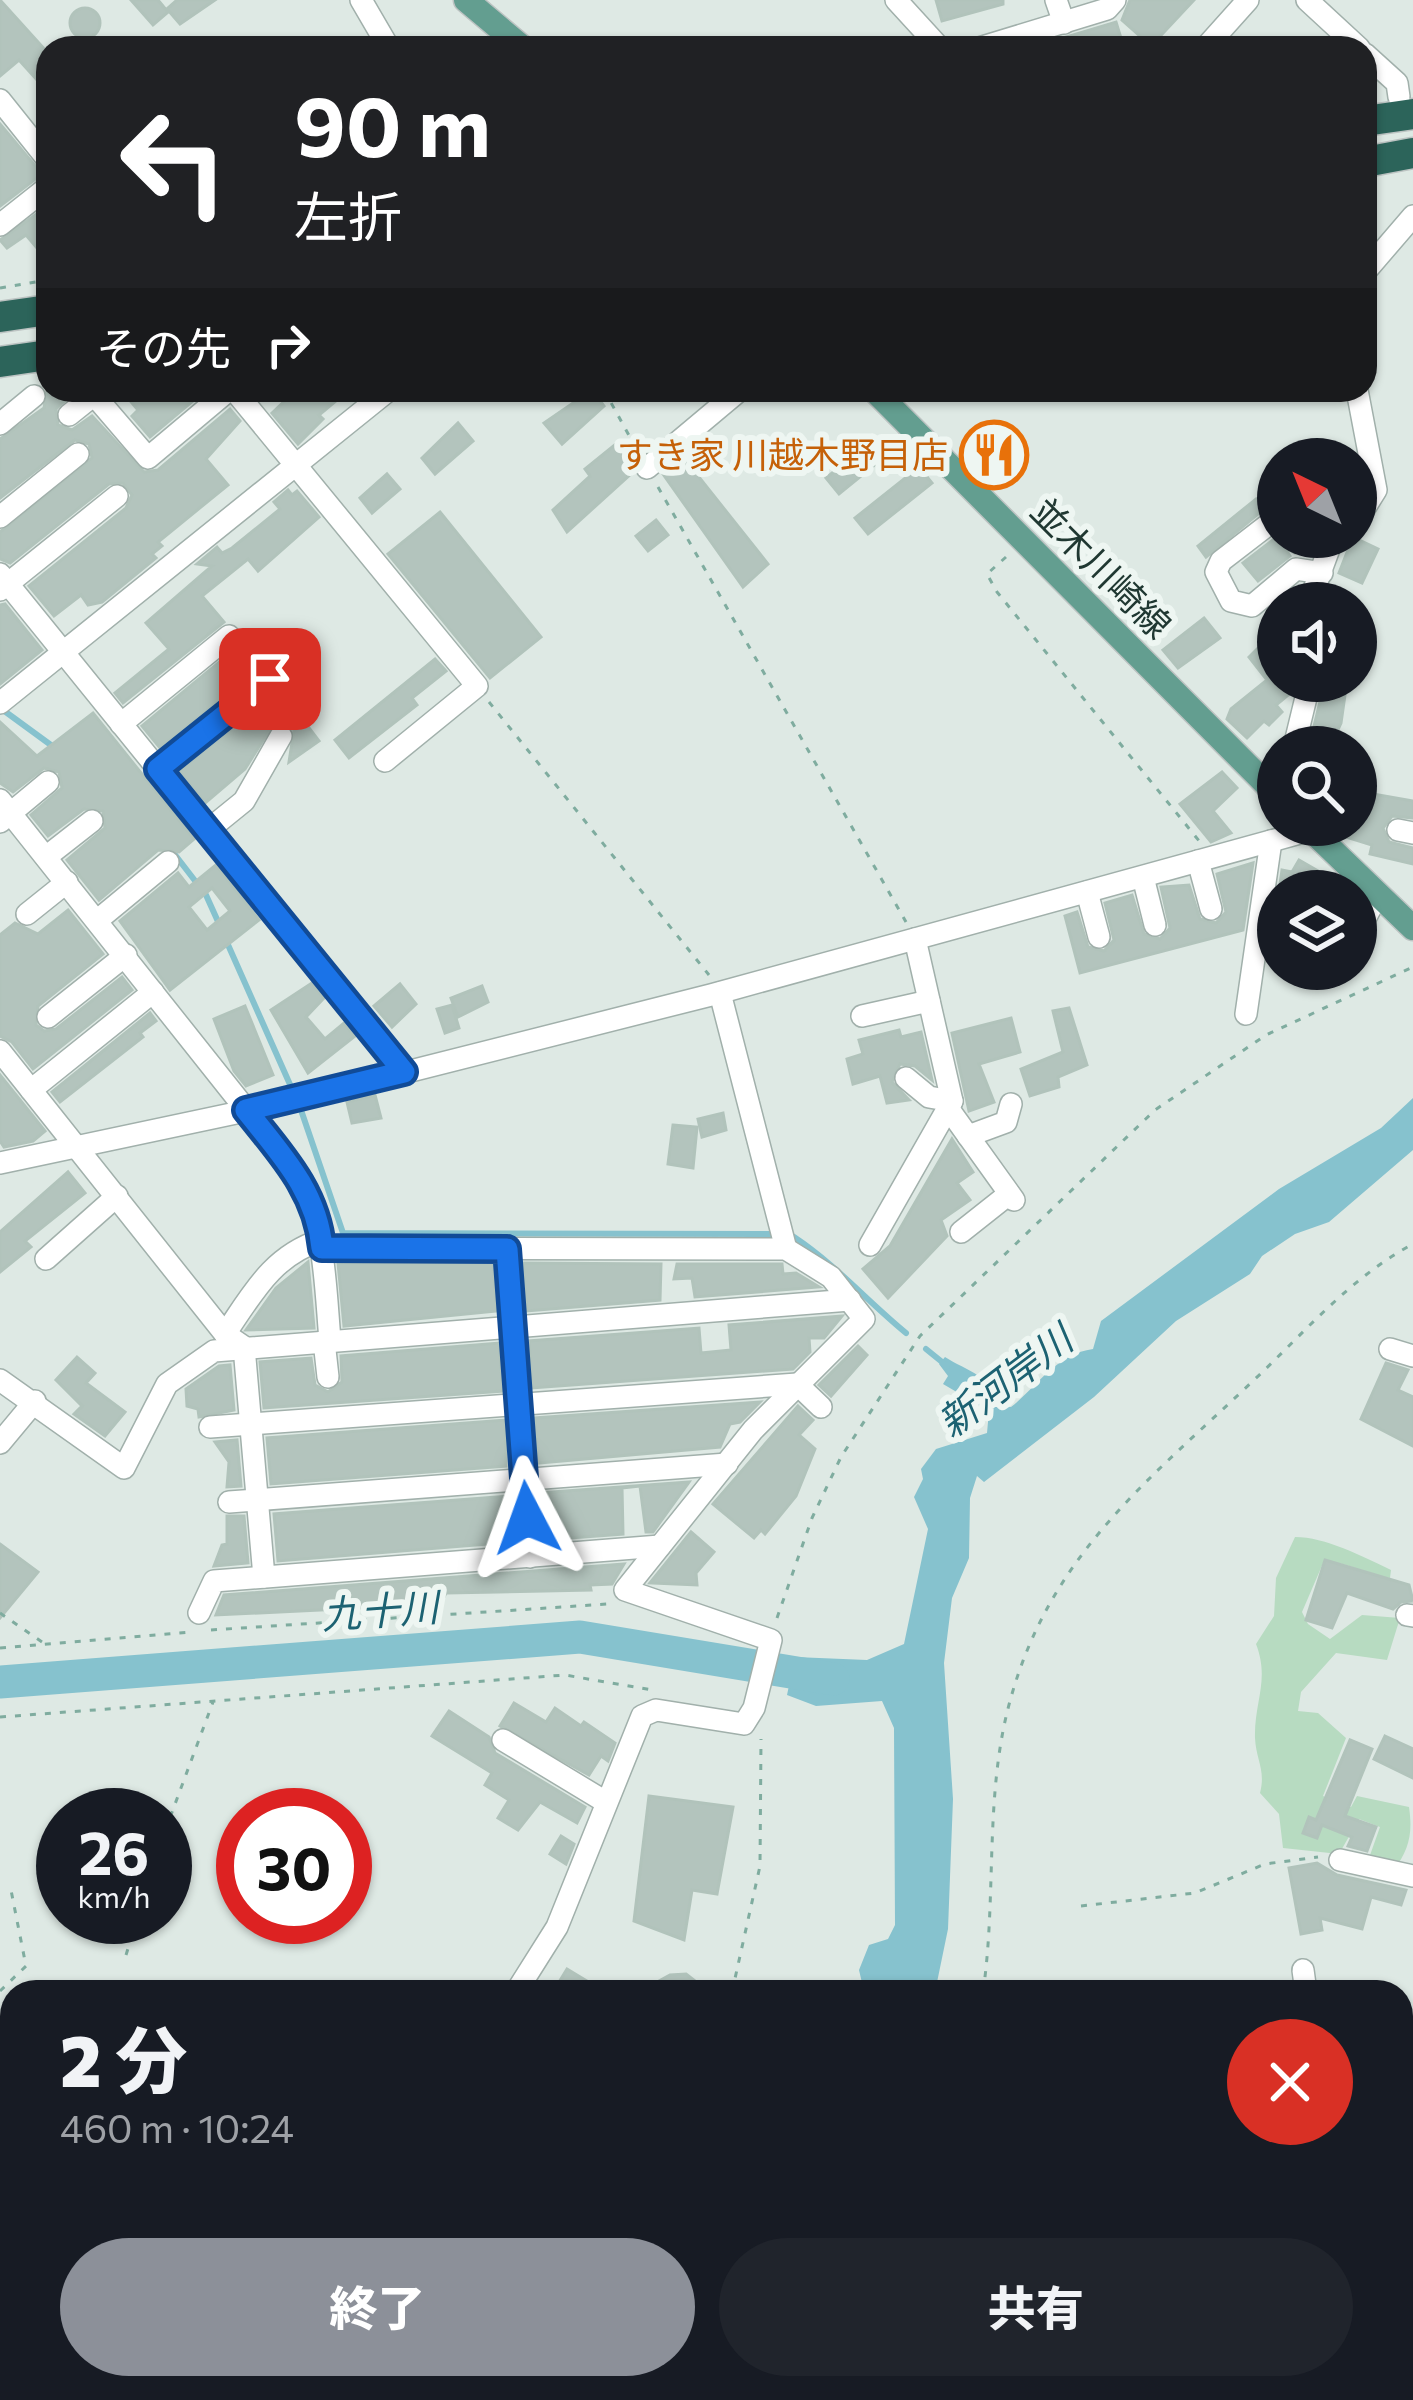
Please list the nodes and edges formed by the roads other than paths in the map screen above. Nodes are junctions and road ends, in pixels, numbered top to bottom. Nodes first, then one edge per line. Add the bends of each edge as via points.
1 (362, 0) edge
2 (466, 0) edge
3 (896, 0) edge
4 (1056, 0) edge
5 (1115, 0) edge
6 (1248, 0) edge
7 (1307, 0) edge
8 (1064, 23) junction
9 (382, 36) edge
10 (509, 36) edge
11 (929, 36) edge
12 (1020, 36) edge
13 (1216, 36) edge
14 (1346, 36) edge
15 (1377, 65) edge
16 (1377, 101) edge
17 (1408, 102) edge
18 (2, 106) edge
19 (1377, 116) edge
20 (1413, 138) edge
21 (1377, 143) edge
22 (36, 146) edge
23 (1413, 153) edge
24 (1377, 160) edge
25 (36, 196) edge
26 (1413, 216) edge
27 (0, 225) edge
28 (1377, 258) edge
29 (36, 294) edge
30 (0, 299) edge
31 (36, 312) edge
32 (0, 317) edge
33 (36, 338) edge
34 (0, 343) edge
35 (36, 357) edge
36 (0, 362) edge
37 (34, 395) dead end
38 (85, 402) edge
39 (100, 402) edge
40 (216, 402) edge
41 (242, 402) edge
42 (374, 402) edge
43 (726, 402) edge
44 (886, 402) edge
45 (1359, 402) edge
46 (69, 415) dead end
47 (0, 424) edge
48 (1366, 438) edge
49 (78, 454) dead end
50 (298, 466) junction
51 (647, 468) road end
52 (117, 496) dead end
53 (0, 517) edge
54 (1257, 534) edge
55 (1326, 558) edge
56 (1322, 573) junction
57 (1318, 582) edge
58 (3, 583) edge
59 (229, 636) dead end
60 (63, 652) junction
61 (270, 679) dead end
62 (0, 703) edge
63 (122, 724) junction
64 (281, 736) dead end
65 (385, 761) dead end
66 (158, 769) junction
67 (1257, 775) edge
68 (47, 782) dead end
69 (4, 812) edge
70 (92, 821) dead end
71 (207, 831) junction
72 (1257, 845) edge
73 (1270, 846) edge
74 (1327, 846) edge
75 (46, 857) junction
76 (1205, 859) junction
77 (168, 862) dead end
78 (1351, 870) edge
79 (1143, 877) junction
80 (67, 882) junction
81 (1088, 892) junction
82 (1377, 896) edge
83 (1211, 909) dead end
84 (27, 914) dead end
85 (99, 919) junction
86 (1155, 925) dead end
87 (1413, 928) edge
88 (1099, 937) dead end
89 (915, 940) junction
90 (1256, 947) joint
91 (126, 955) junction
92 (153, 992) junction
93 (720, 993) junction
94 (929, 1001) junction
95 (1246, 1014) dead end
96 (862, 1016) dead end
97 (48, 1017) dead end
98 (0, 1051) edge
99 (404, 1072) junction
100 (906, 1078) dead end
101 (31, 1090) junction
102 (1011, 1103) dead end
103 (950, 1105) junction
104 (246, 1110) junction
105 (968, 1136) junction
106 (76, 1147) junction
107 (0, 1162) edge
108 (117, 1196) junction
109 (961, 1232) dead end
110 (321, 1244) junction
111 (869, 1245) dead end
112 (507, 1249) junction
113 (786, 1249) junction
114 (46, 1259) dead end
115 (850, 1300) junction
116 (513, 1326) junction
117 (234, 1341) junction
118 (327, 1341) junction
119 (1390, 1349) dead end
120 (1413, 1356) edge
121 (328, 1377) dead end
122 (0, 1380) edge
123 (797, 1384) junction
124 (35, 1401) junction
125 (518, 1403) junction
126 (821, 1407) dead end
127 (249, 1424) junction
128 (210, 1427) dead end
129 (0, 1443) edge
130 (727, 1464) junction
131 (524, 1480) junction
132 (257, 1499) junction
133 (229, 1502) dead end
134 (660, 1546) junction
135 (530, 1557) junction
136 (264, 1577) junction
137 (200, 1613) dead end
138 (503, 1740) dead end
139 (604, 1801) junction
140 (1340, 1860) road end
141 (1413, 1876) edge
142 (524, 1980) edge

1 - 9 street
2 - 10 main road
3 - 11 street
4 - 8 street
5 - 8 street
6 - 13 street
7 - 14 street
8 - 12 street
15 - 17 street
16 - 17 highway
17 - 19 highway
18 - 22 street
20 - 21 highway
23 - 24 highway
25 - 27 street
26 - 28 street
29 - 30 highway
31 - 32 highway
33 - 34 highway
35 - 36 highway
37 - 47 street
38 - 46 street
39 - 40 street via 148,458
41 - 50 street
42 - 50 street
43 - 51 street
44 - 67 main road, 並木川崎線
45 - 48 street
49 - 53 street
50 - 60 street
50 - 65 street via 477,686
52 - 58 street
54 - 56 street via 1216,572 1232,601 1252,606 1296,569
55 - 56 street
56 - 57 street
58 - 60 street
59 - 63 street
60 - 62 street
60 - 63 street
61 - 66 street
63 - 66 street
64 - 71 street via 244,801
66 - 71 street
68 - 69 street
69 - 75 street
70 - 75 street
71 - 99 street
72 - 76 street
73 - 90 street
74 - 78 main road
75 - 80 street
76 - 79 street
76 - 83 street
77 - 85 street
79 - 81 street
79 - 86 street
80 - 84 street
80 - 85 street
81 - 88 street
81 - 89 street
82 - 87 main road
85 - 91 street
89 - 93 street
89 - 94 street
90 - 95 street
91 - 92 street
91 - 97 street
92 - 101 street
92 - 104 street
93 - 99 street
93 - 113 street
94 - 96 street
94 - 103 street
98 - 101 street
99 - 104 street
100 - 103 street
101 - 106 street
102 - 105 street via 1006,1123
103 - 105 street
103 - 111 street
104 - 106 street
104 - 110 street via 298,1175
105 - 109 street via 1011,1197
106 - 107 street
106 - 108 street
108 - 114 street
108 - 117 street
110 - 112 street
110 - 117 street via 293,1250 268,1270
110 - 118 street
112 - 113 street
112 - 116 street
113 - 115 street via 832,1277
115 - 116 street
115 - 123 street via 864,1319
116 - 118 street
116 - 125 street
117 - 118 street
117 - 124 street via 178,1372 124,1468
117 - 127 street
118 - 121 street
119 - 120 street
122 - 124 street
123 - 125 street
123 - 126 street
123 - 130 street
124 - 129 street
125 - 127 street
125 - 131 street
127 - 128 street
127 - 132 street
130 - 131 street
130 - 134 street
131 - 132 street
131 - 135 street
132 - 133 street
132 - 136 street
134 - 135 street
134 - 139 street via 625,1590 769,1647 744,1724 648,1712
135 - 136 street
136 - 137 street via 214,1581
138 - 139 street
139 - 142 street via 557,1927
140 - 141 street

